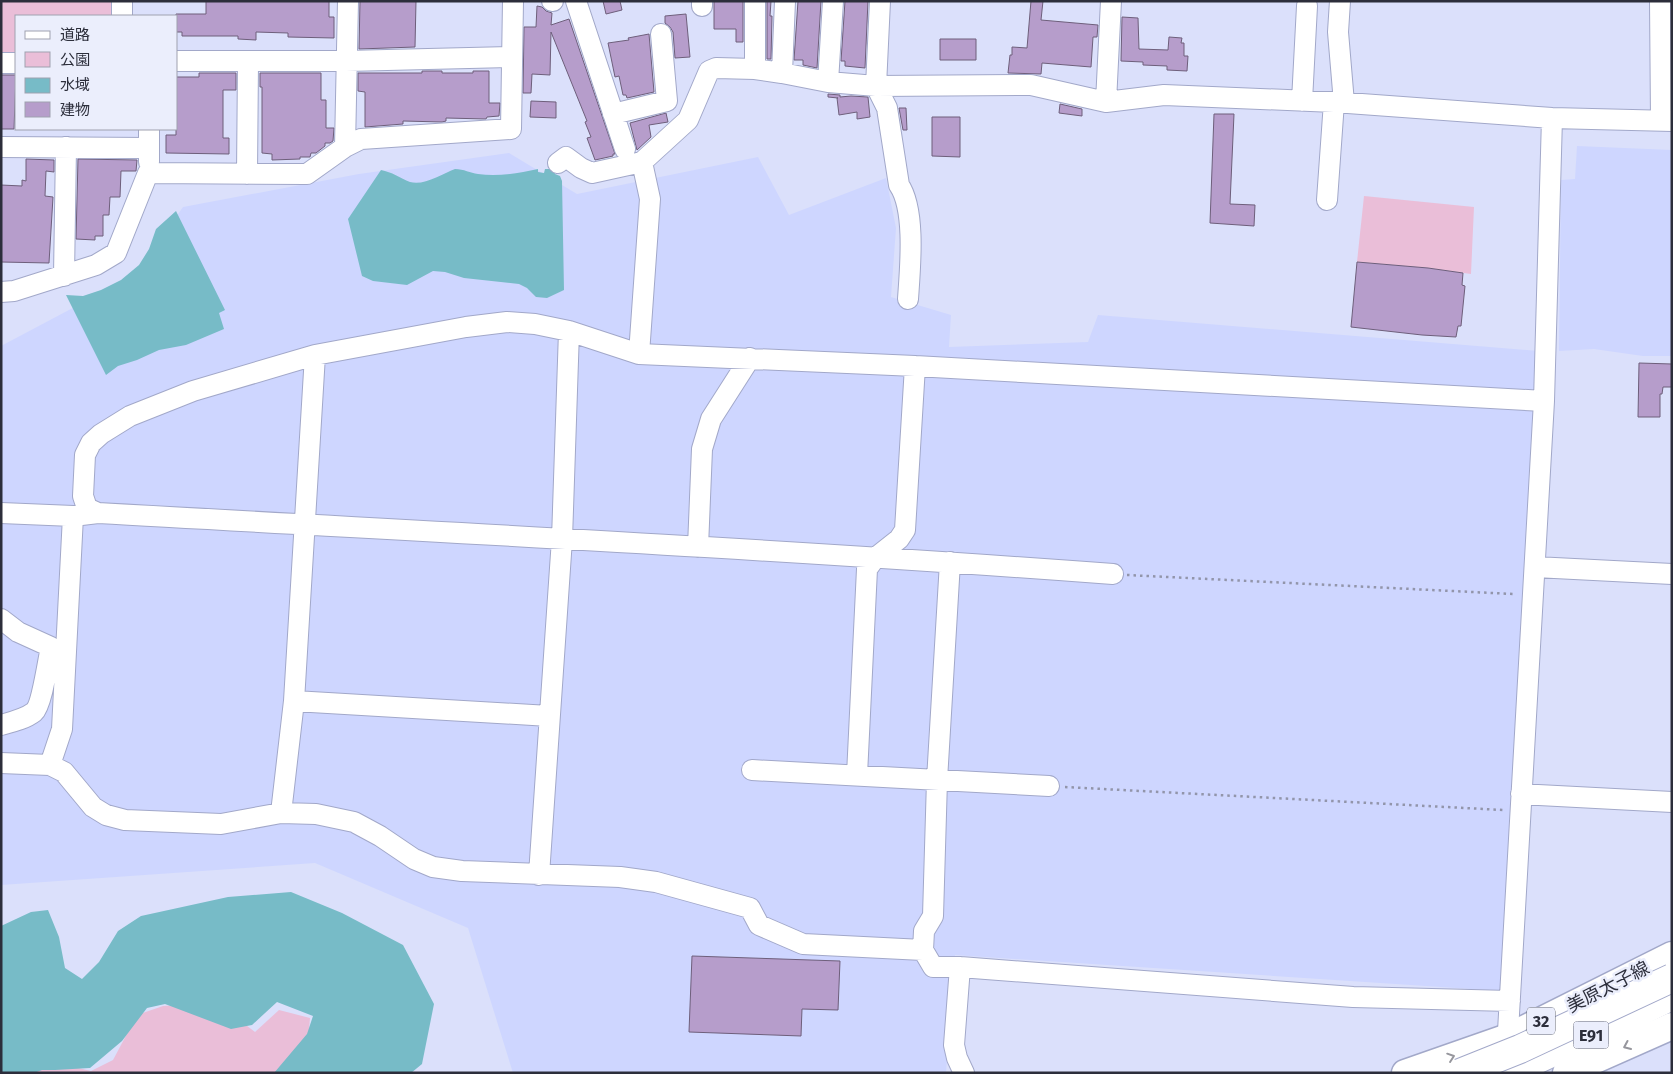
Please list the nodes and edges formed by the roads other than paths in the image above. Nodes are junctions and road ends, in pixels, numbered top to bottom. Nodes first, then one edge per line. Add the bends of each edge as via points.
1 (122, 1) edge
2 (348, 1) edge
3 (513, 1) edge
4 (576, 1) edge
5 (755, 1) edge
6 (785, 1) edge
7 (833, 1) edge
8 (880, 1) edge
9 (1111, 1) edge
10 (1340, 1) edge
11 (1660, 1) edge
12 (1307, 6) dead end
13 (122, 15) edge
14 (661, 34) dead end
15 (512, 57) junction
16 (178, 61) edge
17 (346, 61) junction
18 (15, 62) edge
19 (248, 62) junction
20 (1, 63) edge
21 (755, 69) junction
22 (782, 73) junction
23 (828, 82) junction
24 (876, 86) junction
25 (1302, 101) junction
26 (1106, 102) junction
27 (1339, 103) junction
28 (613, 114) junction
29 (1552, 118) junction
30 (1666, 120) edge
31 (149, 138) edge
32 (1, 147) edge
33 (66, 147) junction
34 (346, 147) junction
35 (625, 149) dead end
36 (642, 162) junction
37 (558, 163) dead end
38 (148, 173) junction
39 (247, 174) junction
40 (1327, 200) dead end
41 (64, 276) junction
42 (1, 292) edge
43 (908, 299) dead end
44 (569, 330) junction
45 (639, 354) junction
46 (315, 355) junction
47 (750, 358) junction
48 (916, 366) junction
49 (1544, 401) junction
50 (1, 513) edge
51 (98, 513) junction
52 (73, 516) junction
53 (304, 525) junction
54 (562, 539) junction
55 (698, 547) junction
56 (875, 558) junction
57 (950, 562) junction
58 (1534, 567) junction
59 (1113, 574) road end
60 (1672, 574) edge
61 (1, 619) edge
62 (58, 648) junction
63 (294, 701) junction
64 (549, 716) junction
65 (1, 725) edge
66 (1, 763) edge
67 (50, 765) junction
68 (752, 770) dead end
69 (857, 775) junction
70 (937, 780) junction
71 (1049, 786) road end
72 (1521, 794) junction
73 (1672, 802) edge
74 (281, 813) junction
75 (539, 874) junction
76 (922, 950) junction
77 (1672, 955) edge
78 (960, 967) junction
79 (1672, 978) edge
80 (1672, 996) edge
81 (1510, 1001) junction
82 (1672, 1026) edge
83 (1508, 1037) junction
84 (964, 1073) edge
85 (1405, 1073) edge
86 (1460, 1073) edge
87 (1507, 1073) edge
88 (1566, 1073) edge

1 - 13 street
2 - 17 street
3 - 15 street
4 - 28 street
5 - 21 street
6 - 22 street
7 - 23 street
8 - 24 street
9 - 26 street
10 - 27 street
11 - 30 street
12 - 25 street
14 - 28 street via 667,101
15 - 17 street
15 - 34 street via 511,128 361,139
16 - 19 street
17 - 19 street
17 - 34 street
18 - 20 street
19 - 39 street
21 - 22 street
21 - 36 street via 716,68 709,71 688,120
22 - 23 street
23 - 24 street
24 - 26 street via 1030,85
24 - 43 street via 887,108 899,185 905,194 911,254
25 - 26 street via 1164,95
25 - 27 street
27 - 29 street
27 - 40 street
28 - 35 street
29 - 30 street
29 - 49 street
31 - 33 street
31 - 38 street
32 - 33 street
33 - 41 street
34 - 39 street via 307,174
36 - 37 street via 592,173 566,157
36 - 45 street via 650,199
38 - 39 street
38 - 41 street via 116,253 96,265
41 - 42 street
44 - 45 street
44 - 46 street via 535,324 466,326
44 - 54 street
45 - 47 street
46 - 51 street via 193,391 130,416 100,434 85,455 84,484 87,508
46 - 53 street
47 - 48 street
47 - 55 street via 711,419 702,449
48 - 49 street
48 - 56 street via 905,530
49 - 58 street
50 - 52 street
51 - 52 street
51 - 53 street
52 - 62 street
53 - 54 street
53 - 63 street
54 - 55 street
54 - 64 street
55 - 56 street
56 - 57 street
56 - 69 street via 867,570
57 - 59 street
57 - 70 street
58 - 60 street
58 - 72 street
61 - 62 street via 18,632
62 - 65 street via 36,711
62 - 67 street via 62,729
63 - 64 street
63 - 74 street
64 - 75 street
66 - 67 street
67 - 74 street via 64,772 92,808 125,820 221,824
68 - 69 street
69 - 70 street
70 - 71 street
70 - 76 street via 933,916 924,932
72 - 73 street
72 - 81 street
74 - 75 street via 316,814 354,822 414,860 433,867
75 - 76 street via 620,876 656,882 750,908 759,925 803,944
76 - 78 street via 933,967
77 - 83 main road, 美原太子線 / 32
78 - 81 street via 1354,997
78 - 84 street via 954,1045
79 - 86 highway, E91, bridge via 1520,1049
80 - 87 highway, E91
81 - 83 street
82 -> 88 main road
85 -> 83 main road, 美原太子線 / 32
83 - 87 street

